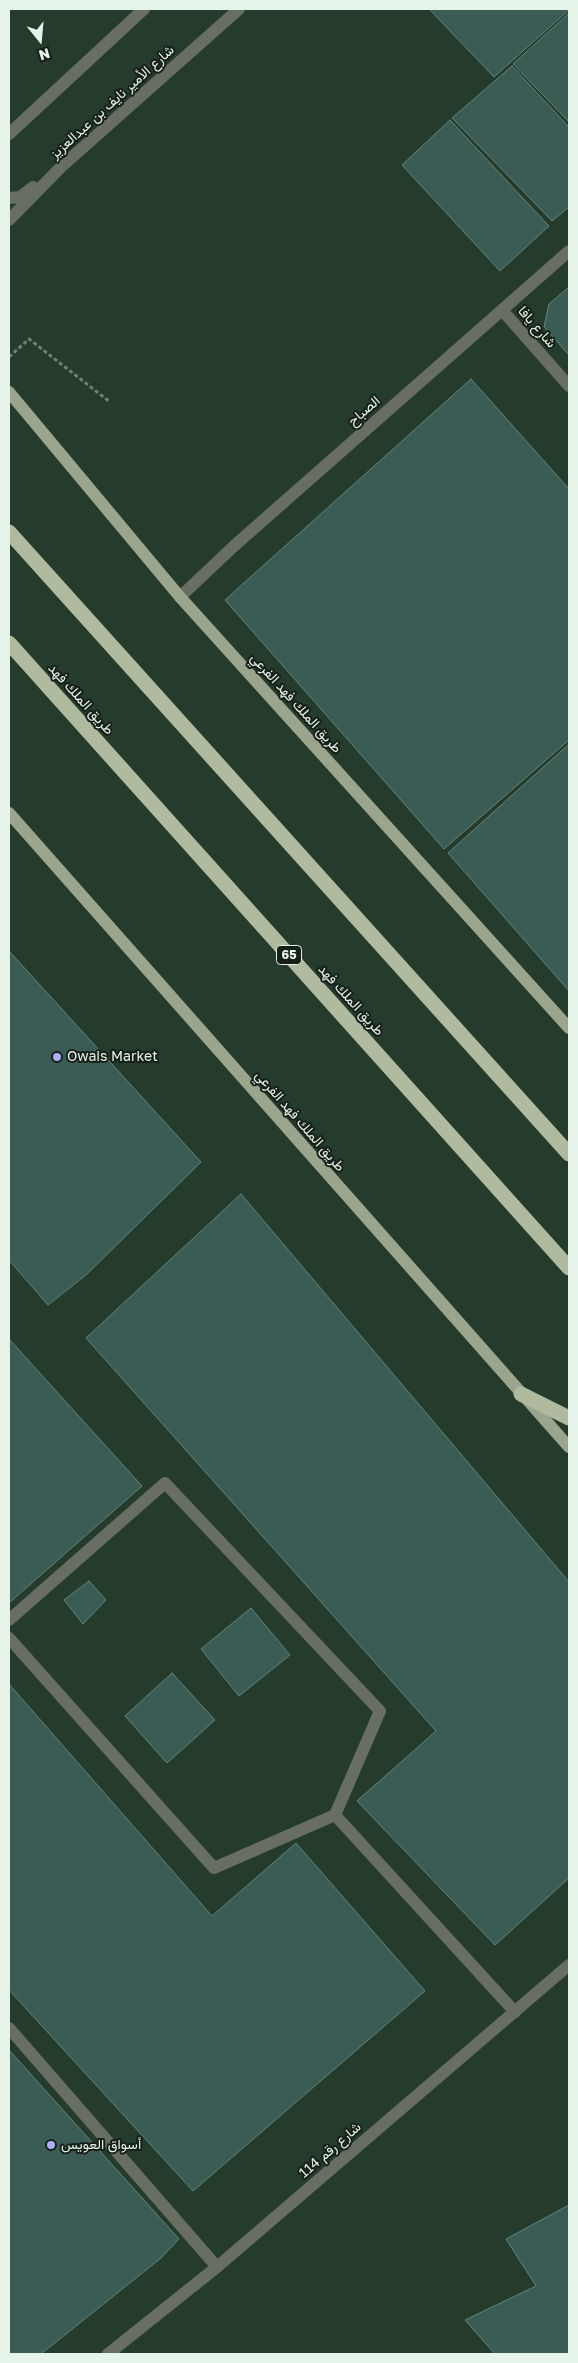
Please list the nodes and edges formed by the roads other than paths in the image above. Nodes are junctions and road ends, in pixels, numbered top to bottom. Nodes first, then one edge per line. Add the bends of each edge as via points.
1 (144, 9) edge
2 (239, 9) edge
3 (9, 134) edge
4 (62, 167) junction
5 (9, 198) edge
6 (9, 220) edge
7 (569, 251) edge
8 (502, 310) junction
9 (569, 386) edge
10 (9, 392) edge
11 (9, 532) edge
12 (180, 597) junction
13 (9, 643) edge
14 (9, 814) edge
15 (569, 1028) edge
16 (569, 1154) edge
17 (569, 1268) edge
18 (521, 1394) junction
19 (569, 1418) edge
20 (569, 1447) edge
21 (9, 1620) edge
22 (9, 1638) edge
23 (335, 1815) junction
24 (569, 1965) edge
25 (515, 2012) junction
26 (9, 2028) edge
27 (217, 2267) junction
28 (108, 2354) edge

1 - 3 street
2 - 4 street, شارع الأمير نايف بن عبدالعزيز
4 - 5 street via 20,197
4 - 6 street, شارع الأمير نايف بن عبدالعزيز
7 - 8 street, الصباح
8 - 9 street, شارع يافا
8 - 12 street, الصباح
10 - 12 main road, طريق الملك فهد الفرعي
11 - 16 highway
12 - 15 main road, طريق الملك فهد الفرعي
13 - 17 highway, طريق الملك فهد / 65
14 - 18 main road, طريق الملك فهد الفرعي
18 - 19 highway
18 - 20 main road, طريق الملك فهد الفرعي
21 - 23 street via 165,1483 380,1711
22 - 23 street via 214,1868
23 - 25 street
24 - 25 street, شارع رقم 114
25 - 27 street, شارع رقم 114
26 - 27 street
27 - 28 street, شارع رقم 114

